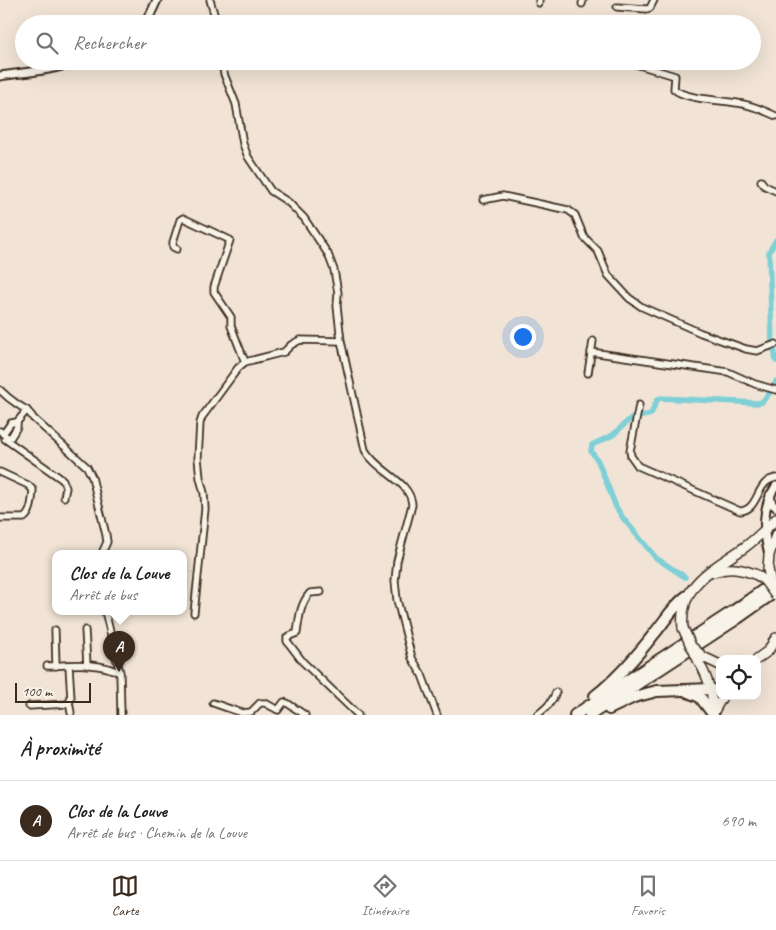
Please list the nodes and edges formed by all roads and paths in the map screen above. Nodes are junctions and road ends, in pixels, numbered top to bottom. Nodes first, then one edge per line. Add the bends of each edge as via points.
1 (157, 0) edge
2 (210, 0) edge
3 (654, 0) edge
4 (617, 7) dead end
5 (150, 15) edge
6 (214, 15) edge
7 (46, 70) edge
8 (223, 70) edge
9 (655, 70) edge
10 (0, 76) edge
11 (776, 116) edge
12 (761, 181) dead end
13 (776, 191) edge
14 (484, 200) dead end
15 (177, 250) dead end
16 (341, 341) junction
17 (593, 341) dead end
18 (776, 344) edge
19 (591, 352) junction
20 (245, 362) junction
21 (588, 373) dead end
22 (0, 390) edge
23 (776, 390) edge
24 (639, 405) dead end
25 (26, 412) junction
26 (5, 435) edge
27 (0, 446) edge
28 (0, 472) edge
29 (776, 478) edge
30 (776, 486) edge
31 (770, 496) junction
32 (64, 497) dead end
33 (776, 508) edge
34 (0, 518) edge
35 (776, 519) edge
36 (765, 530) junction
37 (776, 535) edge
38 (103, 550) edge
39 (768, 555) junction
40 (709, 574) junction
41 (775, 589) edge
42 (321, 592) dead end
43 (687, 596) junction
44 (194, 613) dead end
45 (106, 615) edge
46 (55, 630) dead end
47 (85, 630) dead end
48 (775, 640) edge
49 (761, 656) edge
50 (700, 659) junction
51 (716, 664) edge
52 (69, 665) junction
53 (87, 665) junction
54 (47, 666) dead end
55 (56, 666) junction
56 (120, 673) junction
57 (715, 688) edge
58 (680, 690) junction
59 (556, 692) dead end
60 (721, 700) edge
61 (69, 702) junction
62 (214, 703) dead end
63 (30, 706) dead end
64 (71, 713) dead end
65 (121, 715) edge
66 (305, 715) edge
67 (358, 715) edge
68 (437, 715) edge
69 (537, 715) edge
70 (569, 715) edge
71 (575, 715) edge
72 (590, 715) edge
73 (600, 715) edge
74 (713, 715) edge

1 - 5 street
2 - 6 street
3 - 4 street via 647,9
7 - 10 street
8 - 16 street via 236,104 248,158 271,191 304,218 328,254 338,292
9 - 11 street via 675,76 674,90 687,96 745,104
12 - 13 street
14 - 18 street via 503,196 568,210 575,215 584,237 598,251 608,275 629,298 701,333 746,349 757,351
15 - 20 street via 173,242 183,218 230,240 214,292 231,317 231,326
16 - 20 street via 300,340 284,352
16 - 68 street via 365,450 385,472 406,487 412,497 397,561 396,600 412,658
17 - 19 street
19 - 21 street
19 - 23 street via 728,372
20 - 44 street via 200,423 198,458 206,509
22 - 25 street
24 - 29 street via 630,451 638,466 744,511 752,507 763,485
25 - 26 street via 17,422 11,423
25 - 38 street via 87,467 106,535
26 - 27 street
26 - 32 street via 63,480 66,488
28 - 34 street via 33,490 27,517
30 - 31 street
31 - 33 street
31 - 36 street via 766,505
35 - 36 main road
36 - 39 street
36 - 40 main road
37 - 39 main road
39 - 41 main road, bridge via 768,569
40 - 41 main road, bridge via 720,569 745,570
40 - 43 main road via 696,583
41 - 71 highway via 727,616
41 - 72 highway
42 - 67 street via 310,592 306,597 297,633 287,637 287,641 313,673
43 - 50 main road, bridge via 682,612 683,628
43 - 70 highway via 676,605 616,679
45 - 56 street
46 - 55 street
47 - 53 street
48 - 49 main road
50 - 51 main road
50 - 57 main road
52 - 53 street
52 - 55 street
52 - 61 street
53 - 56 street via 107,666
54 - 55 street
56 - 65 street
57 - 58 highway
57 - 74 main road
58 - 73 highway via 634,697
58 - 74 highway via 700,697
59 - 69 street via 553,701
60 - 74 main road
61 - 63 street via 66,705
61 - 64 street
62 - 66 street via 242,713 250,712 260,703 278,710 284,702

